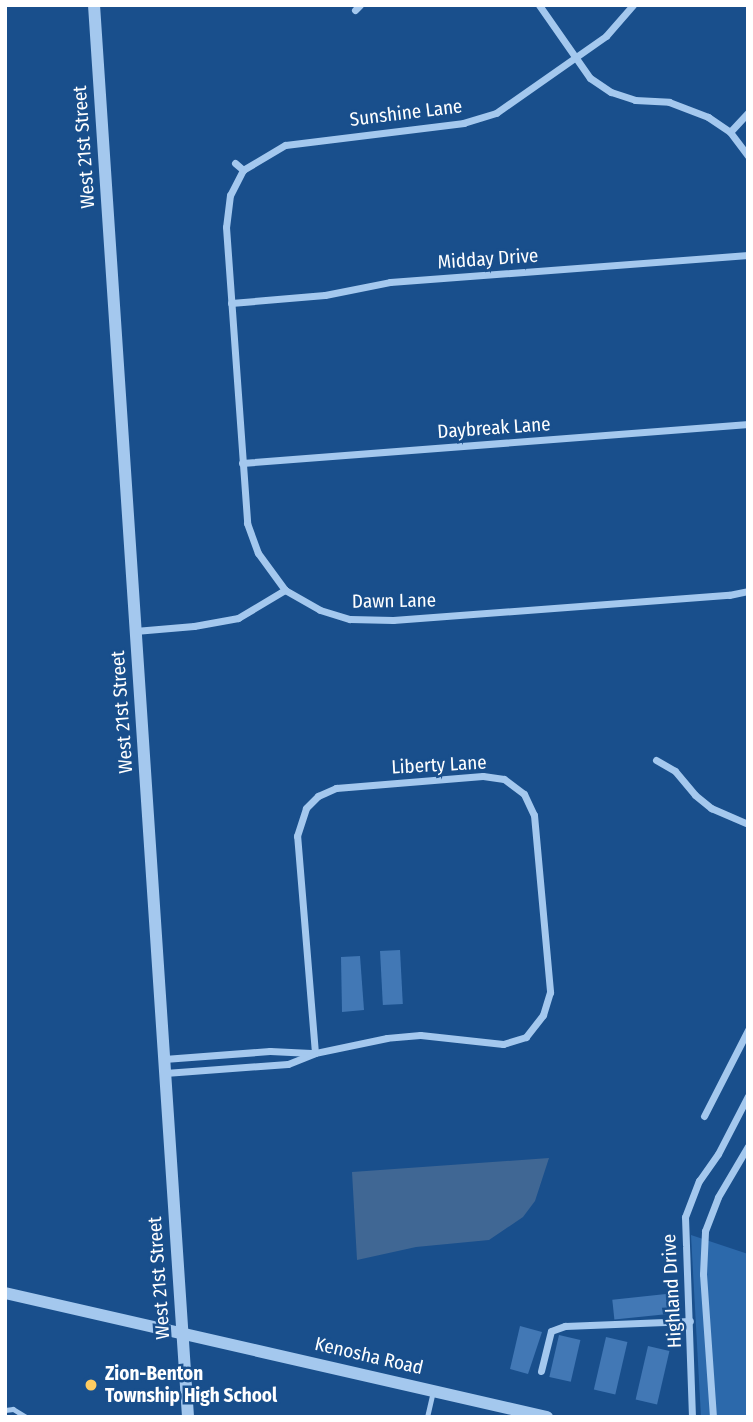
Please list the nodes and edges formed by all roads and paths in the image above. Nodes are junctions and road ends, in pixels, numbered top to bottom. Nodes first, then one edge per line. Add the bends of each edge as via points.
1 (94, 5) edge
2 (539, 5) edge
3 (633, 5) edge
4 (575, 59) junction
5 (748, 113) edge
6 (730, 132) junction
7 (748, 156) edge
8 (234, 163) dead end
9 (243, 170) junction
10 (748, 255) edge
11 (231, 303) junction
12 (748, 424) edge
13 (242, 463) junction
14 (285, 590) junction
15 (748, 590) edge
16 (135, 631) junction
17 (656, 761) dead end
18 (748, 824) edge
19 (748, 1030) edge
20 (315, 1053) junction
21 (164, 1059) junction
22 (165, 1073) junction
23 (748, 1096) edge
24 (704, 1116) dead end
25 (748, 1146) edge
26 (5, 1293) edge
27 (690, 1321) junction
28 (182, 1333) junction
29 (541, 1371) dead end
30 (433, 1391) junction
31 (5, 1410) edge
32 (26, 1417) edge
33 (188, 1417) edge
34 (427, 1417) edge
35 (547, 1417) edge
36 (692, 1417) edge
37 (713, 1417) edge

1 - 16 street, West 21st Street
2 - 4 street
3 - 4 street, Sunshine Lane via 606,36
4 - 6 street via 590,78 611,92 690,109
4 - 9 street, Sunshine Lane via 496,113 464,123 285,145
5 - 6 street
6 - 7 street
8 - 9 street
9 - 11 street, Dawn Lane via 230,195 226,227
10 - 11 street, Midday Drive via 390,282 325,295
11 - 13 street, Dawn Lane
12 - 13 street, Daybreak Lane
13 - 14 street, Dawn Lane via 250,536
14 - 15 street, Dawn Lane via 350,620 393,620
14 - 16 street via 238,618
16 - 21 street, West 21st Street
17 - 18 street via 675,771 711,808
19 - 24 street
20 - 20 street, Liberty Lane via 421,1035 503,1044 526,1037 543,1015 550,992 534,815 524,794 504,779 484,776 336,788 306,808 297,836
20 - 21 street, Liberty Lane via 270,1051
20 - 22 street, Liberty Lane via 288,1064
21 - 22 street, West 21st Street
22 - 28 street, West 21st Street
23 - 27 street, Highland Drive via 699,1181 685,1217
25 - 37 street, Highland Drive via 718,1196 705,1231 703,1274
26 - 28 street, Kenosha Road
27 - 29 street via 565,1326 551,1331
27 - 36 street, Highland Drive
28 - 30 street, Kenosha Road
28 - 33 street, West 21st Street
30 - 34 lane
30 - 35 street, Kenosha Road
31 - 32 lane

